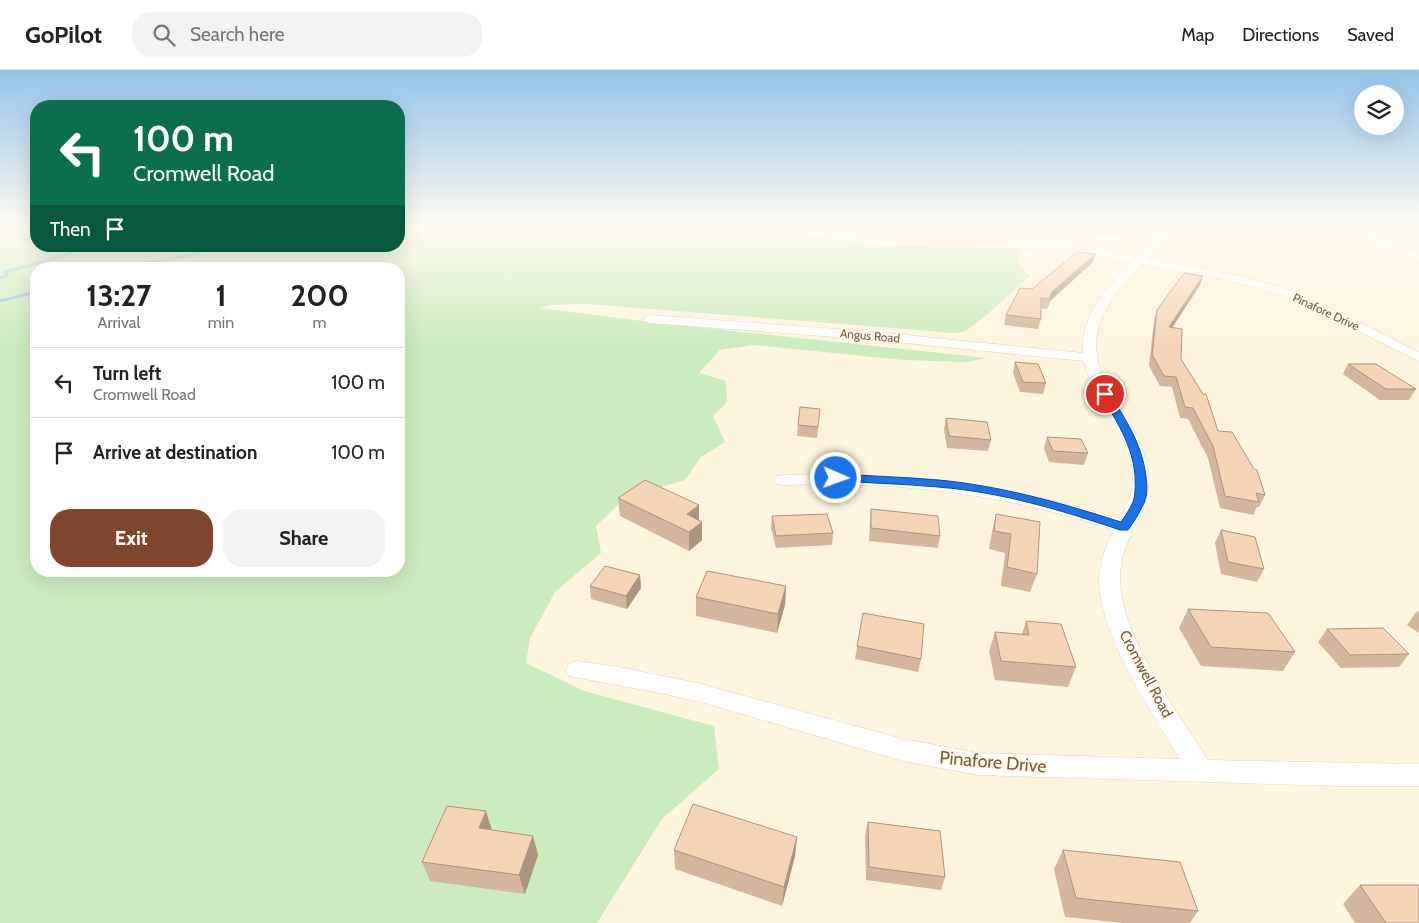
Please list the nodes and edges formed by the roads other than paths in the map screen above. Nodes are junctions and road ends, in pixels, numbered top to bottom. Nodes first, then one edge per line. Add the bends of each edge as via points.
1 (1136, 266) edge
2 (1170, 266) edge
3 (649, 319) dead end
4 (1419, 357) edge
5 (1090, 358) junction
6 (782, 480) dead end
7 (1124, 528) junction
8 (577, 670) dead end
9 (1200, 770) junction
10 (1419, 775) edge

1 - 5 street, Cromwell Road via 1096,315 1089,344
2 - 4 street, Pinafore Drive via 1283,292
3 - 5 street, Angus Road via 876,336
5 - 7 street, Cromwell Road via 1095,376 1130,434 1136,451 1141,489 1139,502
6 - 7 street via 850,478 963,486 1043,502
7 - 9 street, Cromwell Road via 1112,564 1109,594 1126,642
8 - 9 street, Pinafore Drive via 706,692 848,735 978,764
9 - 10 street, Pinafore Drive via 1338,776

